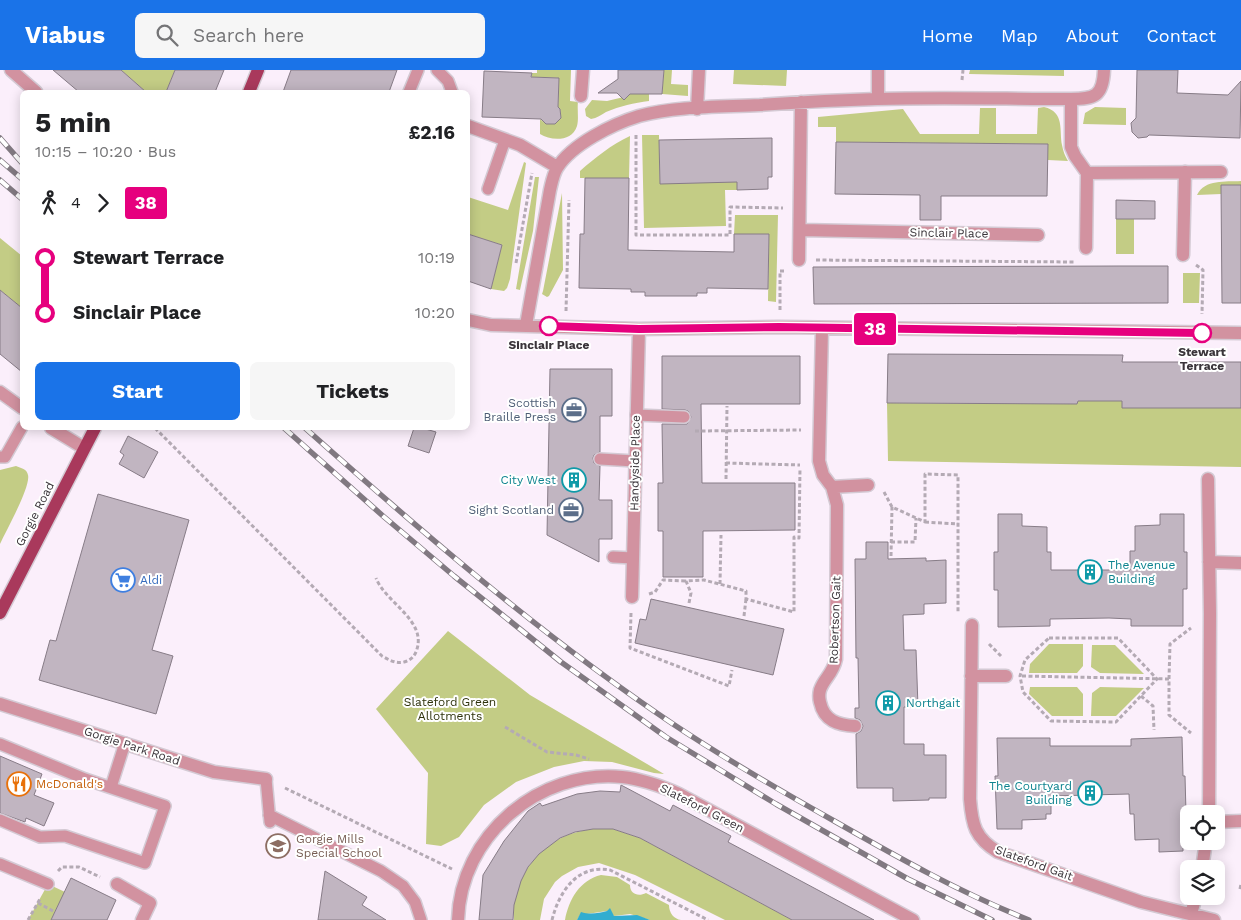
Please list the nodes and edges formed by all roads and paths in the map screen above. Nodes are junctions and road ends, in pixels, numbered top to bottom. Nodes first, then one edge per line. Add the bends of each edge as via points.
1 (11, 70) edge
2 (258, 70) edge
3 (418, 70) edge
4 (437, 70) edge
5 (583, 70) edge
6 (699, 70) edge
7 (878, 70) edge
8 (1104, 70) edge
9 (34, 90) edge
10 (250, 90) edge
11 (410, 90) edge
12 (451, 90) edge
13 (582, 96) dead end
14 (878, 99) junction
15 (1071, 99) junction
16 (801, 102) junction
17 (697, 109) junction
18 (636, 117) junction
19 (470, 127) edge
20 (505, 140) junction
21 (558, 167) junction
22 (1185, 172) junction
23 (1221, 172) dead end
24 (1087, 173) junction
25 (488, 189) dead end
26 (569, 199) dead end
27 (801, 208) junction
28 (801, 230) junction
29 (1038, 234) dead end
30 (1086, 248) joint
31 (1183, 255) joint
32 (800, 260) junction
33 (470, 320) edge
34 (526, 325) junction
35 (566, 326) junction
36 (779, 327) junction
37 (639, 329) junction
38 (822, 329) junction
39 (1202, 333) junction
40 (1241, 333) edge
41 (0, 392) edge
42 (727, 406) dead end
43 (20, 407) edge
44 (636, 415) junction
45 (684, 417) dead end
46 (802, 422) dead end
47 (20, 430) edge
48 (54, 430) edge
49 (93, 430) edge
50 (157, 430) edge
51 (726, 430) junction
52 (801, 430) junction
53 (687, 432) dead end
54 (801, 438) dead end
55 (84, 448) junction
56 (801, 456) dead end
57 (0, 458) edge
58 (600, 459) dead end
59 (635, 461) junction
60 (726, 463) junction
61 (800, 465) junction
62 (726, 479) dead end
63 (1208, 479) dead end
64 (868, 485) joint
65 (832, 487) junction
66 (892, 507) junction
67 (916, 518) junction
68 (925, 522) junction
69 (958, 524) junction
70 (721, 535) dead end
71 (891, 542) junction
72 (891, 556) dead end
73 (613, 557) dead end
74 (633, 558) junction
75 (1209, 562) junction
76 (1241, 563) edge
77 (376, 578) dead end
78 (686, 581) junction
79 (720, 584) junction
80 (632, 597) junction
81 (746, 598) junction
82 (689, 603) dead end
83 (0, 613) edge
84 (1210, 613) junction
85 (744, 616) dead end
86 (972, 626) junction
87 (1006, 662) dead end
88 (732, 670) dead end
89 (1010, 672) junction
90 (971, 676) junction
91 (1020, 676) junction
92 (1157, 679) junction
93 (1169, 679) junction
94 (1141, 696) junction
95 (0, 704) edge
96 (856, 726) dead end
97 (505, 727) dead end
98 (1154, 730) dead end
99 (125, 743) junction
100 (0, 744) edge
101 (1208, 747) junction
102 (615, 777) junction
103 (266, 779) junction
104 (111, 788) junction
105 (1209, 805) edge
106 (0, 820) edge
107 (1225, 822) edge
108 (1241, 822) edge
109 (0, 864) edge
110 (466, 876) junction
111 (48, 884) dead end
112 (117, 884) dead end
113 (1241, 884) edge
114 (1240, 889) dead end
115 (38, 903) dead end
116 (1194, 905) edge
117 (54, 912) dead end
118 (1191, 914) junction
119 (142, 920) edge
120 (421, 920) edge
121 (458, 920) edge
122 (552, 920) edge
123 (708, 920) edge
124 (913, 920) edge
125 (1214, 920) edge

1 - 9 street
2 - 10 main road
3 - 11 lane
4 - 12 lane via 448,81
5 - 13 street
6 - 17 street
7 - 14 street
8 - 15 street via 1100,92 1085,99
14 - 15 street
14 - 16 street
15 - 24 street via 1072,147
16 - 17 street
16 - 27 street
17 - 18 street
18 - 21 street via 579,146
18 - 27 path via 636,235 730,235 730,207
19 - 20 street
20 - 21 street
20 - 25 lane
21 - 34 street via 550,190
22 - 23 street
22 - 24 street
22 - 31 street
24 - 30 street
26 - 35 path
27 - 28 street
28 - 29 street, Sinclair Place
28 - 32 street
30 - 32 path via 1086,262
31 - 39 path via 1203,270
32 - 36 path via 799,272 780,271
33 - 34 street via 492,325
34 - 35 street
35 - 37 street
36 - 37 street
36 - 38 street
37 - 44 street, Handyside Place
38 - 39 street
38 - 65 street, Robertson Gait via 819,461 823,475
39 - 40 street
41 - 43 street
42 - 51 path
44 - 45 lane
44 - 59 street, Handyside Place
46 - 52 path
47 - 57 lane via 5,457
48 - 55 street
49 - 55 main road, Gorgie Road
50 - 77 path via 382,656 391,662 410,660 418,646 419,635
51 - 52 path
51 - 53 path
51 - 60 path
52 - 54 path
55 - 83 main road, Gorgie Road
56 - 61 path
58 - 59 lane
59 - 74 street, Handyside Place
60 - 61 path
60 - 62 path
61 - 81 path via 799,538 794,537 794,612
63 - 75 street
64 - 65 street
64 - 66 path via 881,485
65 - 96 street, Robertson Gait via 838,505 836,659 819,698 821,708 833,721
66 - 67 path
66 - 71 path
67 - 68 path
67 - 71 path via 915,542
68 - 69 path
68 - 69 path via 925,474 958,474
69 - 86 path via 958,625
70 - 79 path
71 - 72 path
73 - 74 lane
74 - 80 street, Handyside Place
75 - 76 street
75 - 84 street
78 - 79 path via 704,580
78 - 80 path via 663,580 655,592
78 - 82 path via 691,593
79 - 81 path via 746,591
80 - 88 path via 630,648 729,686
81 - 85 path
84 - 93 path via 1170,644
84 - 101 street
86 - 87 path
86 - 90 street, Slateford Gait
89 - 90 street
89 - 91 path
89 - 91 path
90 - 118 street, Slateford Gait via 970,799 974,826 981,840 998,852 1141,902
91 - 92 path
91 - 92 path via 1025,660 1048,638 1118,638
91 - 94 path via 1023,692 1051,721 1116,722
92 - 93 path
92 - 94 path
93 - 101 path via 1169,715
94 - 98 path via 1153,706
95 - 99 street, Gorgie Park Road
97 - 102 path via 547,752 576,755 604,764
99 - 103 street, Gorgie Park Road via 214,772
99 - 104 lane
100 - 104 lane
101 - 105 street
102 - 110 street, Slateford Green via 592,777 561,784 526,801 491,832
102 - 124 street, Slateford Green via 649,782 680,794
103 - 110 path
103 - 120 lane via 269,819 381,871 403,886 415,902
104 - 106 lane via 165,806 145,863 65,836 40,838
107 - 108 street
109 - 111 lane
110 - 121 street, Slateford Green
112 - 119 street via 150,903
113 - 114 path
115 - 117 path
116 - 118 street
118 - 125 street, Slateford Gait
122 - 123 path via 559,899 575,878 589,870 604,869

